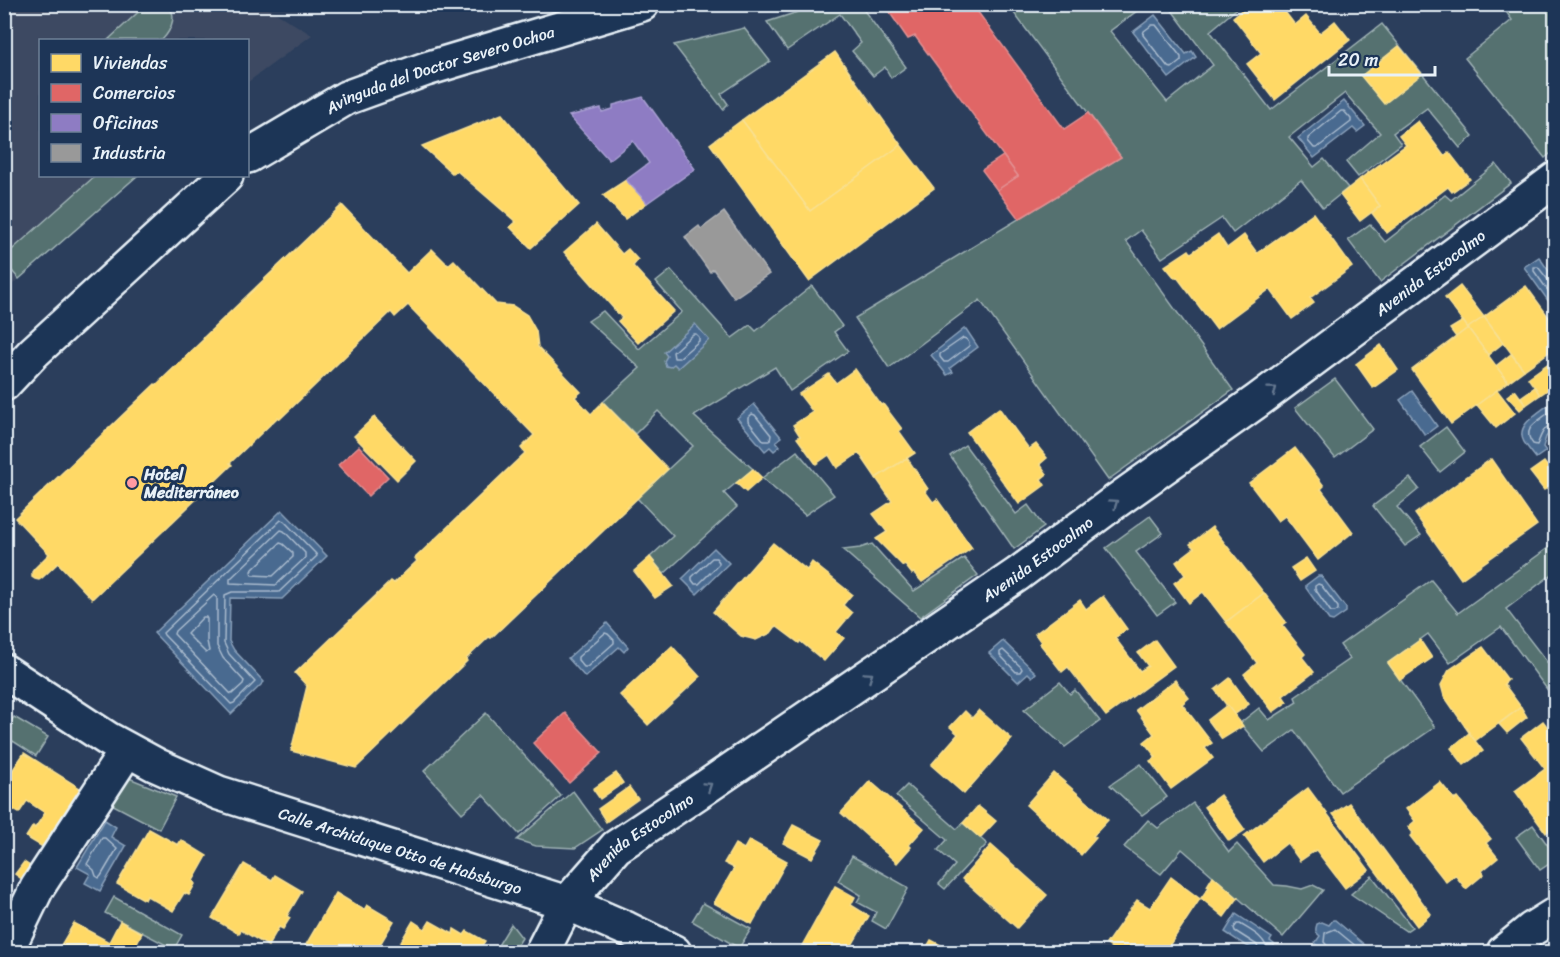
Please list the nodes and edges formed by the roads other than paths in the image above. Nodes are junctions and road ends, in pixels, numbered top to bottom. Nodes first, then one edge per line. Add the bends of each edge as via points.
1 (642, 4) edge
2 (249, 155) edge
3 (225, 177) edge
4 (1556, 179) edge
5 (4, 384) edge
6 (4, 671) edge
7 (127, 750) junction
8 (567, 903) junction
9 (1556, 914) edge
10 (6, 952) edge
11 (542, 952) edge
12 (674, 952) edge
13 (1504, 952) edge

1 - 2 street, Avinguda del Doctor Severo Ochoa via 426,69 346,98
3 - 5 street
8 -> 4 street, Avenida Estocolmo via 616,847 1018,574
6 - 7 street, Calle Archiduque Otto de Habsburgo
7 - 8 street, Calle Archiduque Otto de Habsburgo via 219,793
7 - 10 street via 38,888
8 - 11 street, Avenida Estocolmo
8 - 12 street, Calle Archiduque Otto de Habsburgo
9 - 13 street

